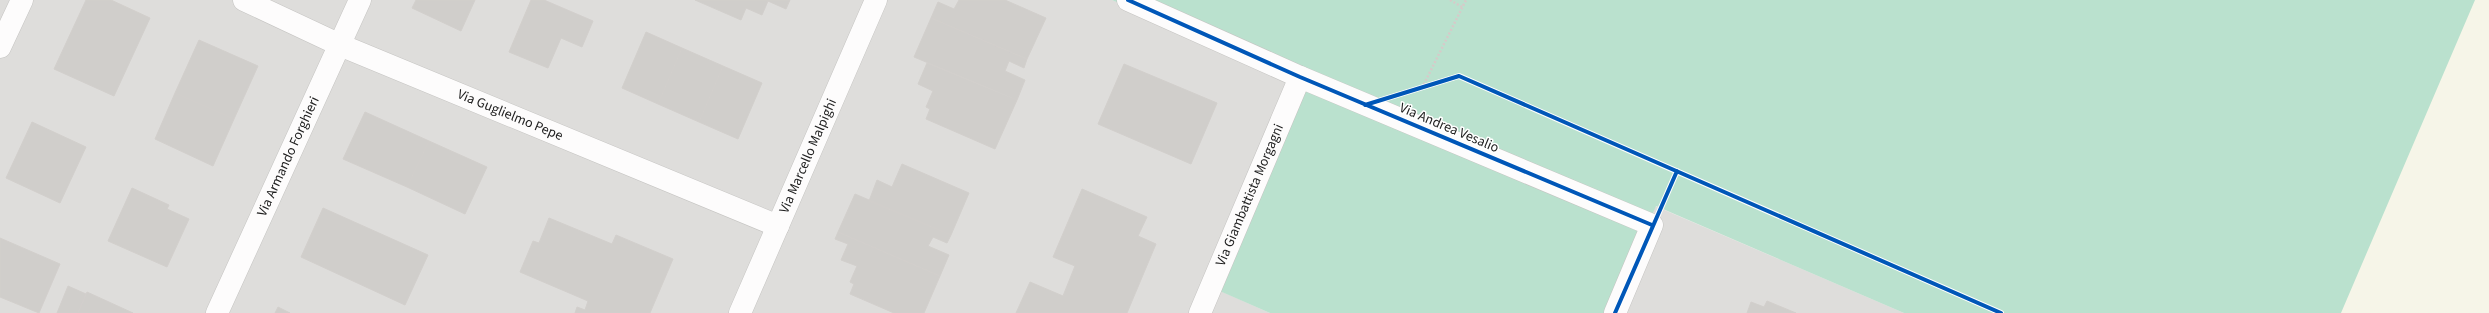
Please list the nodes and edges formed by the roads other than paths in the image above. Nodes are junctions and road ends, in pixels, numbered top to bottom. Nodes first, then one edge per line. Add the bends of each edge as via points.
1 (22, 0) edge
2 (244, 0) edge
3 (360, 0) edge
4 (876, 0) edge
5 (1128, 0) edge
6 (340, 45) junction
7 (0, 47) edge
8 (1300, 77) junction
9 (778, 226) junction
10 (216, 313) edge
11 (740, 313) edge
12 (1200, 313) edge
13 (1614, 313) edge

1 - 7 street
2 - 6 street, Via Guglielmo Pepe
3 - 6 street, Via Armando Forghieri
4 - 9 street, Via Marcello Malpighi
5 - 8 street, Via Andrea Vesalio
6 - 9 street, Via Guglielmo Pepe
6 - 10 street, Via Armando Forghieri
8 - 12 street, Via Giambattista Morgagni
8 - 13 street, Via Andrea Vesalio via 1652,225
9 - 11 street, Via Marcello Malpighi

